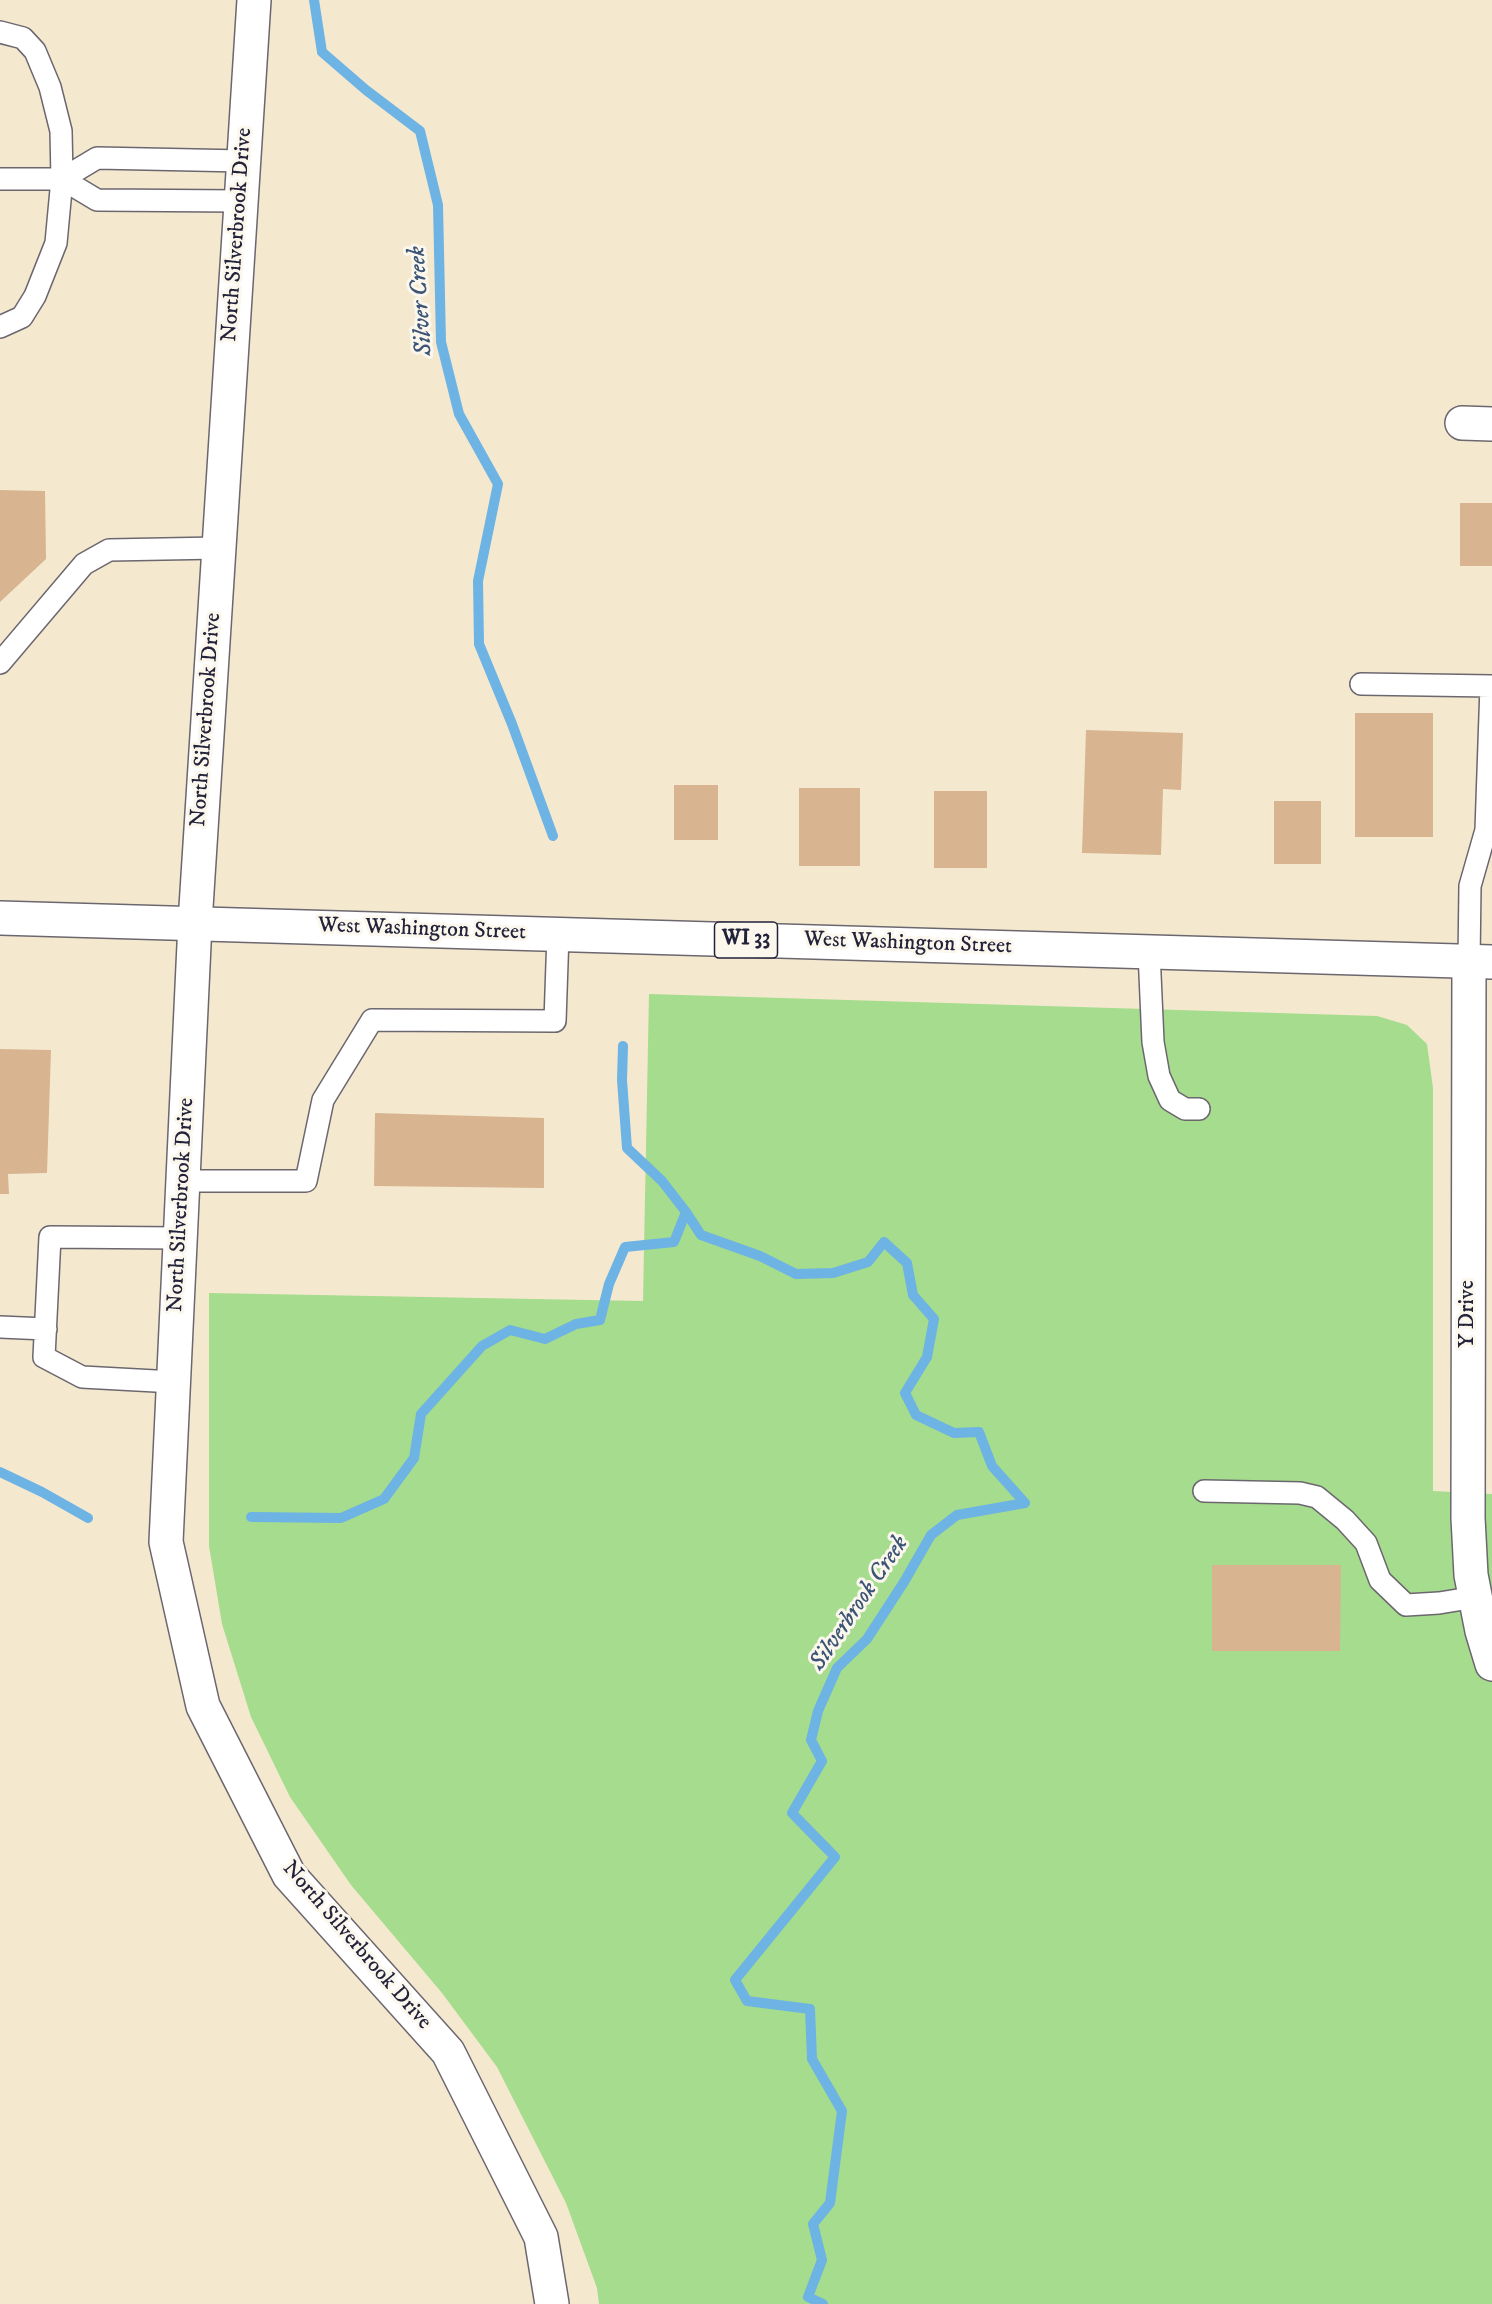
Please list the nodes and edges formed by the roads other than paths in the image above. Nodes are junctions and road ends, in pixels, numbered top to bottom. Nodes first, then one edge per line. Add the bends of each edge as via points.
1 (254, 0) edge
2 (0, 32) edge
3 (243, 161) junction
4 (0, 179) edge
5 (62, 179) junction
6 (240, 201) junction
7 (0, 327) edge
8 (218, 548) junction
9 (0, 663) edge
10 (1361, 684) dead end
11 (1492, 686) edge
12 (0, 918) edge
13 (195, 923) junction
14 (558, 934) junction
15 (1149, 952) junction
16 (1481, 961) edge
17 (1199, 1109) dead end
18 (183, 1181) junction
19 (180, 1238) junction
20 (0, 1327) edge
21 (46, 1329) junction
22 (174, 1382) junction
23 (1479, 1468) edge
24 (1204, 1491) dead end
25 (1476, 1597) junction
26 (1492, 1664) edge
27 (552, 2304) edge

1 - 3 street, North Silverbrook Drive
2 - 5 lane via 23,38 35,51 50,87 61,131
3 - 5 lane via 98,158
3 - 6 street, North Silverbrook Drive
4 - 5 lane
5 - 6 lane via 97,200
5 - 7 lane via 56,243 35,296 22,317
6 - 8 street, North Silverbrook Drive
8 - 9 lane via 109,550 84,564
8 - 13 street, North Silverbrook Drive
10 - 11 lane
11 - 16 lane via 1486,830 1470,886
12 - 13 street, West Washington Street / WI 33
13 - 14 street, West Washington Street / WI 33
13 - 18 street, North Silverbrook Drive
14 - 15 street, West Washington Street / WI 33
14 - 18 lane via 555,1021 372,1020 323,1100 306,1181
15 - 16 street, West Washington Street / WI 33
15 - 17 lane via 1153,1042 1159,1076 1170,1100 1185,1109
16 - 23 street, Y Drive
18 - 19 street, North Silverbrook Drive
19 - 21 lane via 50,1237
19 - 22 street, North Silverbrook Drive
20 - 21 lane
21 - 22 lane via 44,1357 82,1377
22 - 27 street, North Silverbrook Drive via 166,1542 203,1706 289,1875 448,2052 541,2237
23 - 25 street, Y Drive via 1472,1575
24 - 25 lane via 1300,1493 1317,1497 1366,1543 1380,1580 1406,1605
25 - 26 street, Y Drive

